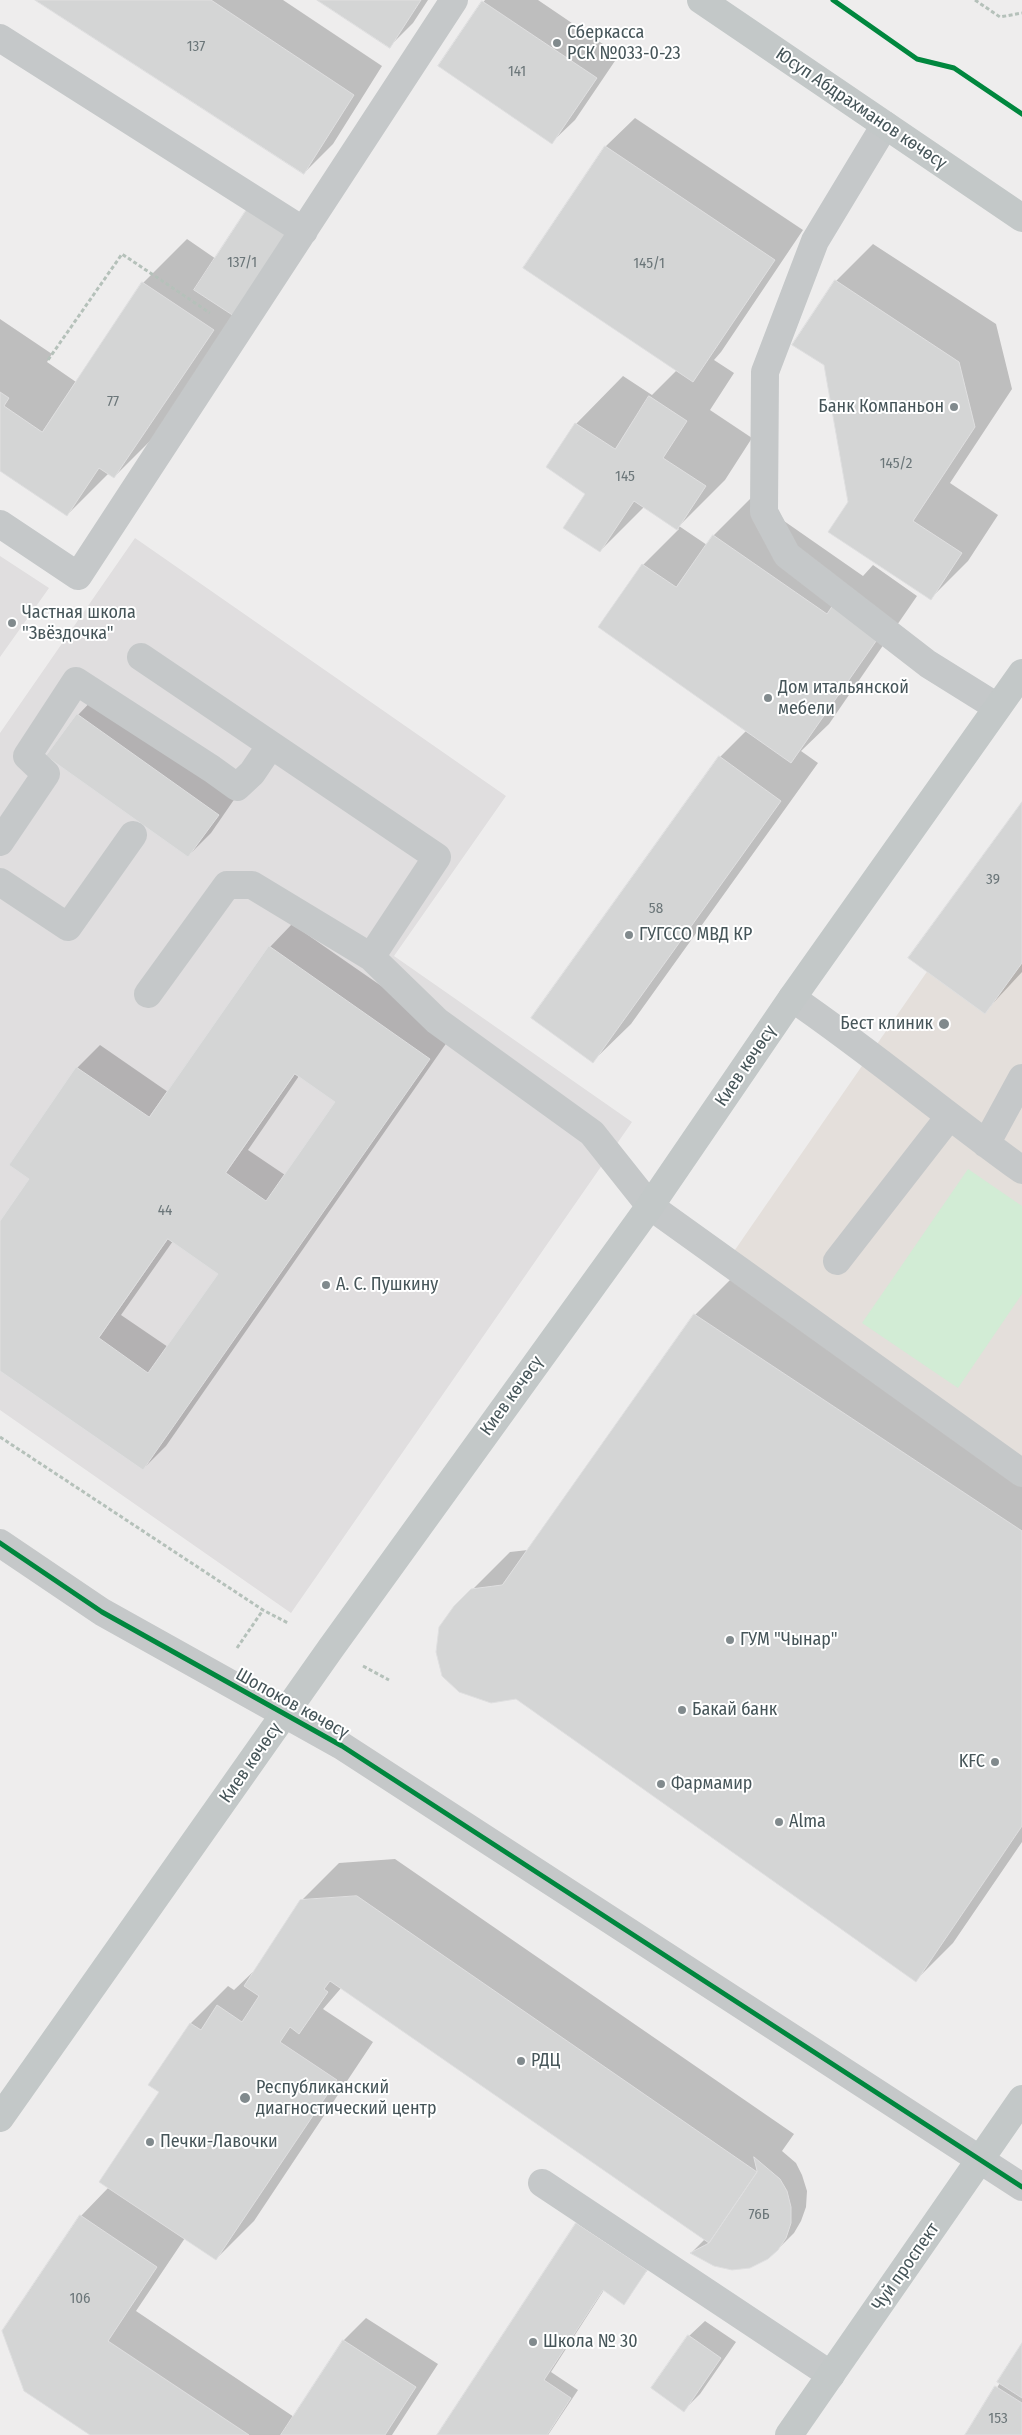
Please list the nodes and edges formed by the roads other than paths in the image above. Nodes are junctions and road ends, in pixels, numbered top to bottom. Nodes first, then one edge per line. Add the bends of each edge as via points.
1 (454, 0) edge
2 (701, 0) edge
3 (0, 38) edge
4 (885, 125) junction
5 (1022, 218) edge
6 (304, 231) junction
7 (0, 524) edge
8 (141, 657) dead end
9 (1022, 672) edge
10 (997, 707) junction
11 (271, 745) junction
12 (133, 835) dead end
13 (0, 842) edge
14 (0, 882) edge
15 (371, 957) junction
16 (148, 994) dead end
17 (792, 998) junction
18 (1022, 1078) edge
19 (949, 1117) junction
20 (986, 1144) junction
21 (1022, 1170) edge
22 (650, 1206) junction
23 (837, 1260) dead end
24 (1022, 1473) edge
25 (0, 1543) edge
26 (284, 1716) junction
27 (1022, 2099) edge
28 (0, 2118) edge
29 (980, 2160) junction
30 (542, 2183) dead end
31 (1022, 2187) edge
32 (830, 2375) junction
33 (789, 2435) edge

1 - 6 street
2 - 4 main road, Юсуп Абдрахманов көчөсү
3 - 6 street
4 - 5 main road, Юсуп Абдрахманов көчөсү
4 - 10 street via 815,241 765,372 764,512 787,555 928,664
6 - 7 street via 78,576
8 - 11 street
9 - 10 main road, Киев көчөсү
10 - 17 main road, Киев көчөсү
11 - 13 street via 252,773 237,787 76,681 27,756 46,774
11 - 15 street via 437,857
12 - 14 street via 68,926
15 - 16 street via 252,885 227,885
15 - 22 street via 437,1021 592,1133
17 - 19 street via 847,1036
17 - 22 main road, Киев көчөсү
18 - 20 street
19 - 20 street
19 - 23 street
20 - 21 street
22 - 24 street
22 - 26 main road, Киев көчөсү
25 - 26 street, Шопоков көчөсү via 102,1612
26 - 28 main road, Киев көчөсү
26 - 29 street, Шопоков көчөсү via 342,1746
27 - 29 main road, Чуй проспект
29 - 31 street, Шопоков көчөсү
29 - 32 main road, Чуй проспект
30 - 32 street
32 - 33 main road, Чуй проспект

